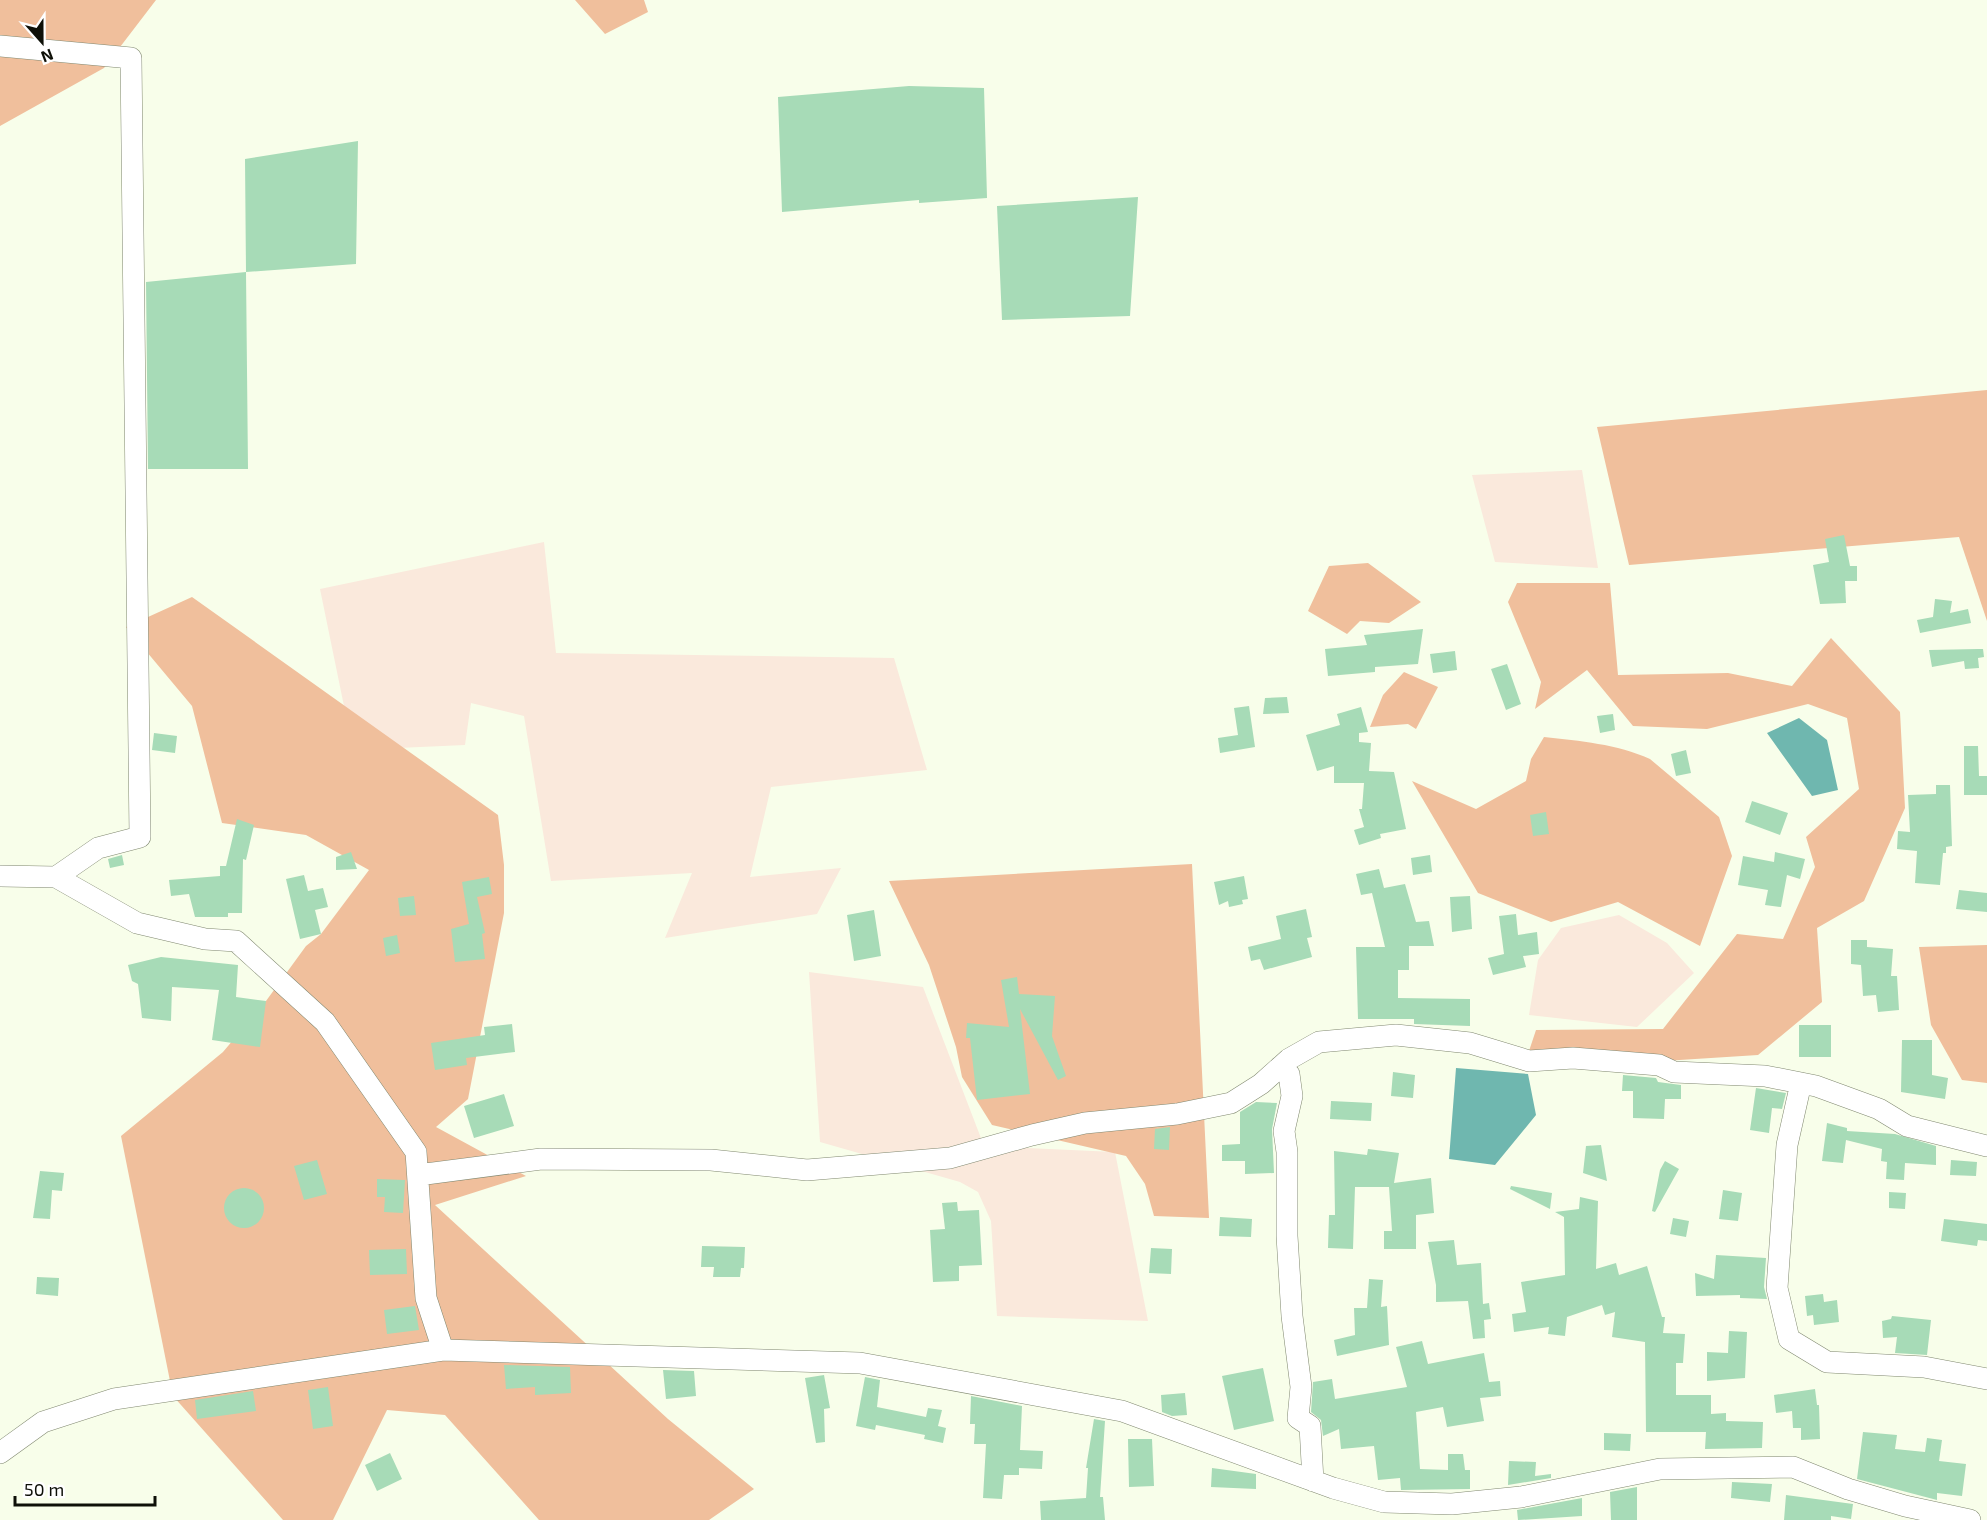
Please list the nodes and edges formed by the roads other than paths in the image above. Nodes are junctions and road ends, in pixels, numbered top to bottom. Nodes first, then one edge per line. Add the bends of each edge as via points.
1 (0, 46) edge
2 (0, 876) edge
3 (56, 878) junction
4 (1280, 1067) junction
5 (1801, 1083) junction
6 (1987, 1146) edge
7 (418, 1175) junction
8 (443, 1350) junction
9 (1987, 1379) edge
10 (0, 1453) edge
11 (1313, 1481) junction
12 (1970, 1520) edge

1 - 3 street via 131,58 140,837 98,848
2 - 3 street
3 - 7 street via 137,923 205,939 236,941 325,1022 416,1152
4 - 5 street via 1319,1042 1396,1035 1470,1043 1529,1061 1573,1058 1648,1064 1674,1072 1765,1076
4 - 7 street via 1232,1103 1177,1114 1085,1124 950,1158 807,1170 711,1160 541,1160
4 - 11 street via 1289,1074 1292,1096 1284,1131 1292,1316 1301,1387 1298,1418 1310,1426
5 - 6 street via 1879,1109 1907,1126
5 - 9 street via 1787,1145 1777,1288 1789,1340 1827,1362 1924,1367
7 - 8 street via 426,1298
8 - 10 street via 114,1399 44,1422
8 - 11 street via 860,1363 1122,1412
11 - 12 street via 1384,1502 1452,1504 1521,1497 1660,1469 1793,1467 1848,1489

